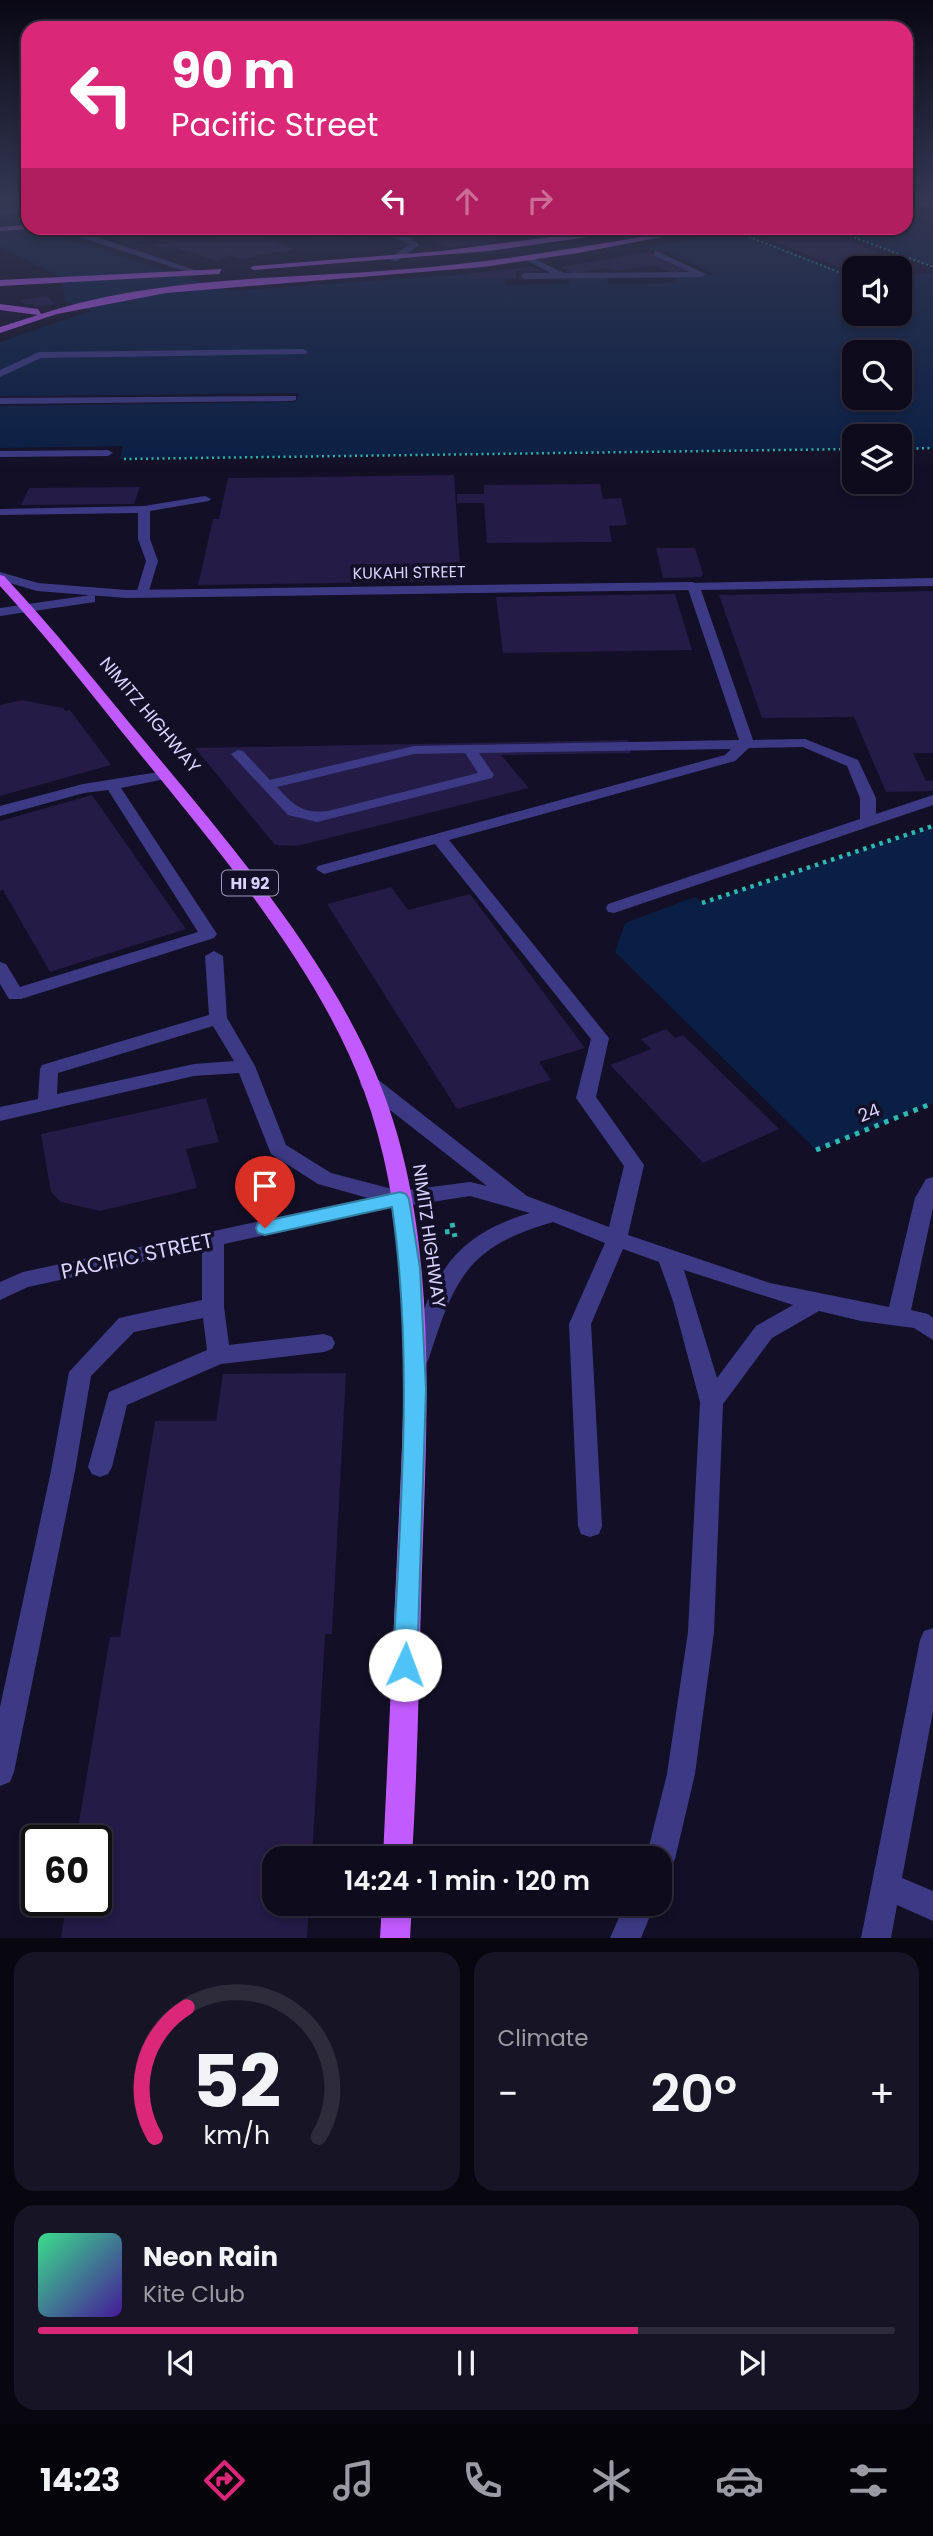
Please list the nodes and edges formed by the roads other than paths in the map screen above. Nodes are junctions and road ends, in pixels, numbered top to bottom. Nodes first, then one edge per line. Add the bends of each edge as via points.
1 (16, 290) edge
2 (154, 290) edge
3 (2, 294) dead end
4 (0, 307) edge
5 (62, 310) junction
6 (0, 330) edge
7 (303, 352) dead end
8 (0, 374) edge
9 (292, 398) dead end
10 (0, 401) edge
11 (108, 453) dead end
12 (0, 454) edge
13 (205, 499) dead end
14 (144, 509) junction
15 (4, 512) edge
16 (0, 578) edge
17 (933, 582) edge
18 (693, 586) junction
19 (126, 594) junction
20 (142, 594) junction
21 (28, 609) junction
22 (0, 612) edge
23 (747, 742) junction
24 (469, 749) junction
25 (238, 754) dead end
26 (165, 775) junction
27 (112, 785) junction
28 (267, 785) junction
29 (933, 800) edge
30 (0, 811) edge
31 (868, 822) junction
32 (439, 838) junction
33 (324, 869) dead end
34 (614, 908) dead end
35 (214, 956) dead end
36 (0, 968) edge
37 (218, 1018) junction
38 (246, 1066) junction
39 (369, 1083) junction
40 (47, 1101) junction
41 (0, 1114) edge
42 (933, 1184) edge
43 (400, 1199) junction
44 (526, 1203) junction
45 (554, 1214) junction
46 (617, 1238) junction
47 (212, 1240) junction
48 (668, 1256) junction
49 (0, 1292) edge
50 (816, 1302) junction
51 (213, 1307) junction
52 (921, 1321) edge
53 (324, 1343) dead end
54 (219, 1356) junction
55 (415, 1367) junction
56 (712, 1402) junction
57 (100, 1467) dead end
58 (590, 1526) dead end
59 (933, 1640) edge
60 (0, 1772) edge
61 (398, 1846) edge
62 (663, 1846) edge
63 (887, 1886) junction
64 (933, 1906) edge
65 (396, 1916) edge
66 (635, 1916) edge
67 (395, 1937) edge
68 (625, 1937) edge
69 (876, 1937) edge

1 - 3 main road
2 - 5 main road
4 - 5 main road via 27,312
5 - 6 main road
7 - 8 street via 39,355
9 - 10 street
11 - 12 street
13 - 14 street
14 - 15 street
14 - 20 street via 144,539 152,561
16 - 19 street, KUKAHI STREET via 37,587
16 - 21 main road, NIMITZ HIGHWAY / HI 92
17 - 18 street, KUKAHI STREET
18 - 20 street, KUKAHI STREET
18 - 23 street
19 - 20 street, KUKAHI STREET
19 - 21 street, KUKAHI STREET
21 - 22 street, KUKAHI STREET
21 - 26 main road, NIMITZ HIGHWAY / HI 92
23 - 24 street
23 - 31 street via 805,743 853,763 868,798
23 - 32 street via 730,758
24 - 28 street via 414,750
24 - 28 street via 487,775 328,816 310,819 294,815
25 - 28 street
26 - 27 street
26 - 39 main road, NIMITZ HIGHWAY / HI 92 via 234,860 328,998
27 - 30 street
27 - 36 street via 208,934 15,995
29 - 31 street
31 - 34 street
32 - 33 street
32 - 46 street via 600,1038 586,1098 634,1165
35 - 37 street
37 - 38 street
37 - 40 street via 49,1069
38 - 40 street via 194,1070
38 - 43 street via 278,1149 325,1179
39 - 43 main road, NIMITZ HIGHWAY / HI 92
39 - 44 street
40 - 41 street
42 - 52 street via 925,1198
43 - 44 street, PACIFIC STREET via 470,1189
43 - 47 street, PACIFIC STREET
43 - 55 main road, NIMITZ HIGHWAY / HI 92 via 410,1268
44 - 45 street
45 - 46 street
45 - 55 street via 513,1225 475,1245 437,1299
46 - 48 street
46 - 58 street via 580,1324
47 - 49 street, PACIFIC STREET via 23,1280
47 - 51 street
48 - 50 street
48 - 56 street
50 - 52 street
50 - 56 street via 764,1332
51 - 54 street
51 - 60 street via 127,1324 80,1372
53 - 54 street
54 - 57 street via 117,1399
55 - 61 main road, NIMITZ HIGHWAY / HI 92
56 - 62 street via 701,1632 681,1774
59 - 63 street
63 - 64 street
63 - 69 street
65 - 67 main road
66 - 68 street

